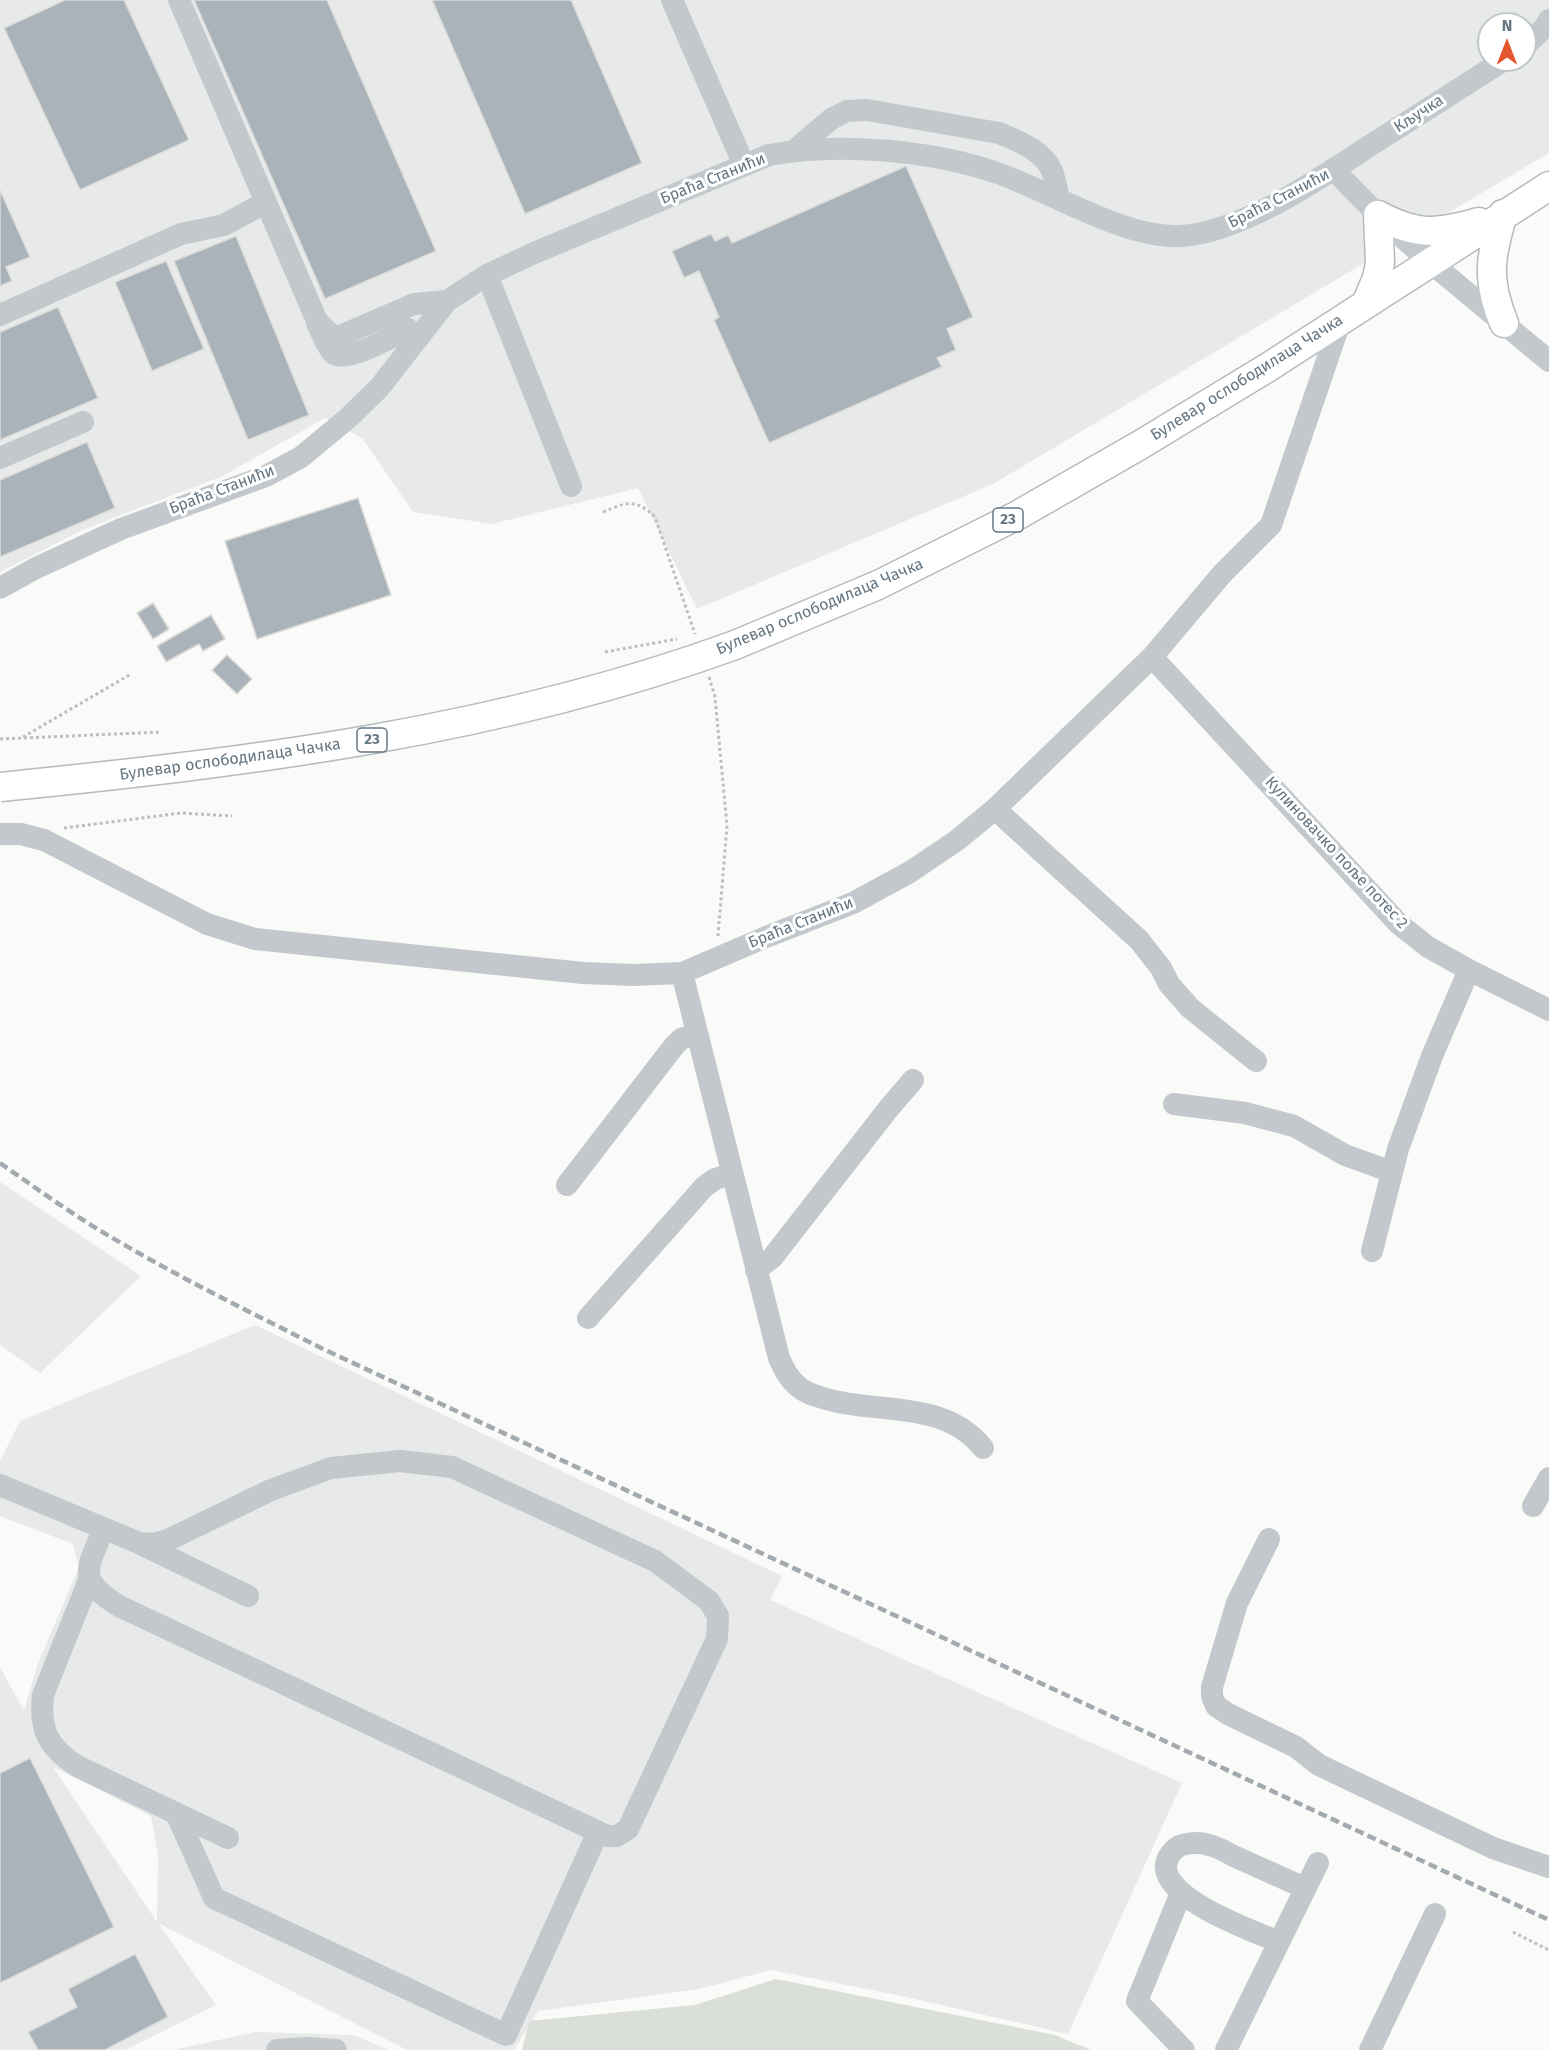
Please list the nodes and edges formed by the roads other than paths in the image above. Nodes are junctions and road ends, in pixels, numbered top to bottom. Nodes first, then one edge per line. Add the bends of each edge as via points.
1 (179, 0) edge
2 (672, 0) edge
3 (1549, 20) edge
4 (1537, 36) edge
5 (1485, 72) edge
6 (795, 150) junction
7 (744, 165) junction
8 (1334, 169) junction
9 (1549, 186) edge
10 (1059, 199) junction
11 (266, 202) junction
12 (1503, 214) junction
13 (1378, 215) junction
14 (1430, 262) junction
15 (487, 275) junction
16 (447, 302) junction
17 (1366, 303) junction
18 (0, 315) edge
19 (316, 321) junction
20 (1340, 322) junction
21 (1504, 323) junction
22 (408, 329) dead end
23 (1549, 361) edge
24 (83, 422) dead end
25 (0, 458) edge
26 (571, 486) dead end
27 (0, 588) edge
28 (1152, 657) junction
29 (0, 787) edge
30 (995, 809) junction
31 (0, 834) edge
32 (1468, 970) junction
33 (682, 973) junction
34 (1549, 1010) edge
35 (697, 1034) junction
36 (1256, 1061) dead end
37 (914, 1080) dead end
38 (1174, 1104) dead end
39 (1392, 1172) junction
40 (732, 1174) junction
41 (567, 1185) dead end
42 (1372, 1251) dead end
43 (756, 1270) junction
44 (588, 1318) dead end
45 (983, 1448) dead end
46 (1549, 1478) edge
47 (0, 1485) edge
48 (1533, 1506) dead end
49 (104, 1528) junction
50 (1269, 1539) dead end
51 (140, 1543) junction
52 (89, 1580) junction
53 (248, 1596) dead end
54 (176, 1813) junction
55 (598, 1832) junction
56 (228, 1838) dead end
57 (1318, 1863) dead end
58 (1544, 1865) edge
59 (1305, 1888) junction
60 (1181, 1893) junction
61 (1435, 1914) dead end
62 (1279, 1942) junction
63 (277, 2050) edge
64 (336, 2050) edge
65 (1184, 2050) edge
66 (1226, 2050) edge
67 (1370, 2050) edge

1 - 11 street
2 - 7 street
3 - 4 street
5 - 8 street, Кључка
6 - 7 street, Браћа Станићи
6 - 10 street, Браћа Станићи via 894,152 949,160 997,173
6 - 10 street via 831,119 847,111 867,110 999,133 1040,153 1051,169
7 - 15 street, Браћа Станићи
8 - 10 street, Браћа Станићи via 1223,228 1180,236 1147,233
8 - 13 street, Браћа Станићи
9 - 12 main road, Булевар ослободилаца Чачка / 23
11 - 18 street via 224,225 181,234
11 - 19 street
12 - 13 main road via 1452,229 1424,232 1399,226
12 - 14 main road, Булевар ослободилаца Чачка / 23
12 - 21 main road via 1492,255 1491,284
13 - 14 street, Браћа Станићи
13 - 17 main road via 1380,263
14 - 17 main road, Булевар ослободилаца Чачка / 23
14 - 21 street, Браћа Станићи
15 - 16 street, Браћа Станићи
15 - 26 street
16 - 19 street via 414,304 340,336 331,335
16 - 27 street, Браћа Станићи via 379,388 301,457 266,476 121,529
17 - 20 main road, Булевар ослободилаца Чачка / 23
19 - 22 street via 332,352 340,356 354,354
20 - 28 street, Браћа Станићи via 1271,525 1222,574
20 - 29 main road, Булевар ослободилаца Чачка / 23, bridge via 1018,515 878,585 675,667 437,729 311,750
21 - 23 street, Браћа Станићи
24 - 25 street
28 - 30 street, Браћа Станићи
28 - 32 street, Кулиновачко поље потес 2 via 1399,924 1428,947
30 - 33 street, Браћа Станићи via 910,872 853,903
30 - 36 street via 1139,940 1190,1008
31 - 33 street, Браћа Станићи via 44,840 207,924 255,939 584,973
32 - 34 street, Кулиновачко поље потес 2
32 - 39 street via 1428,1065
33 - 35 street
35 - 40 street
35 - 41 street via 674,1046
37 - 43 street via 767,1264
38 - 39 street via 1245,1113 1294,1126 1345,1155
39 - 42 street
40 - 43 street
40 - 44 street via 704,1187
43 - 45 street via 779,1358 800,1388 845,1404 936,1417 967,1431
46 - 48 street
47 - 49 street
49 - 51 street
49 - 52 street via 89,1565
50 - 58 street via 1237,1603 1212,1687 1216,1706 1296,1747 1339,1775 1493,1848
51 - 53 street
51 - 55 street via 168,1540 271,1490 331,1468 399,1461 452,1467 655,1561 709,1601 718,1616 717,1639 628,1829 617,1836
52 - 54 street via 43,1695 43,1726 59,1754 77,1767
52 - 55 street via 99,1594 119,1606
54 - 55 street via 214,1898 506,2035
54 - 56 street
57 - 59 street
59 - 60 street via 1209,1845 1190,1844 1177,1846 1167,1856 1166,1869
59 - 62 street
60 - 62 street via 1197,1905
60 - 65 street via 1137,2001
61 - 67 street
62 - 66 street
63 - 64 street

